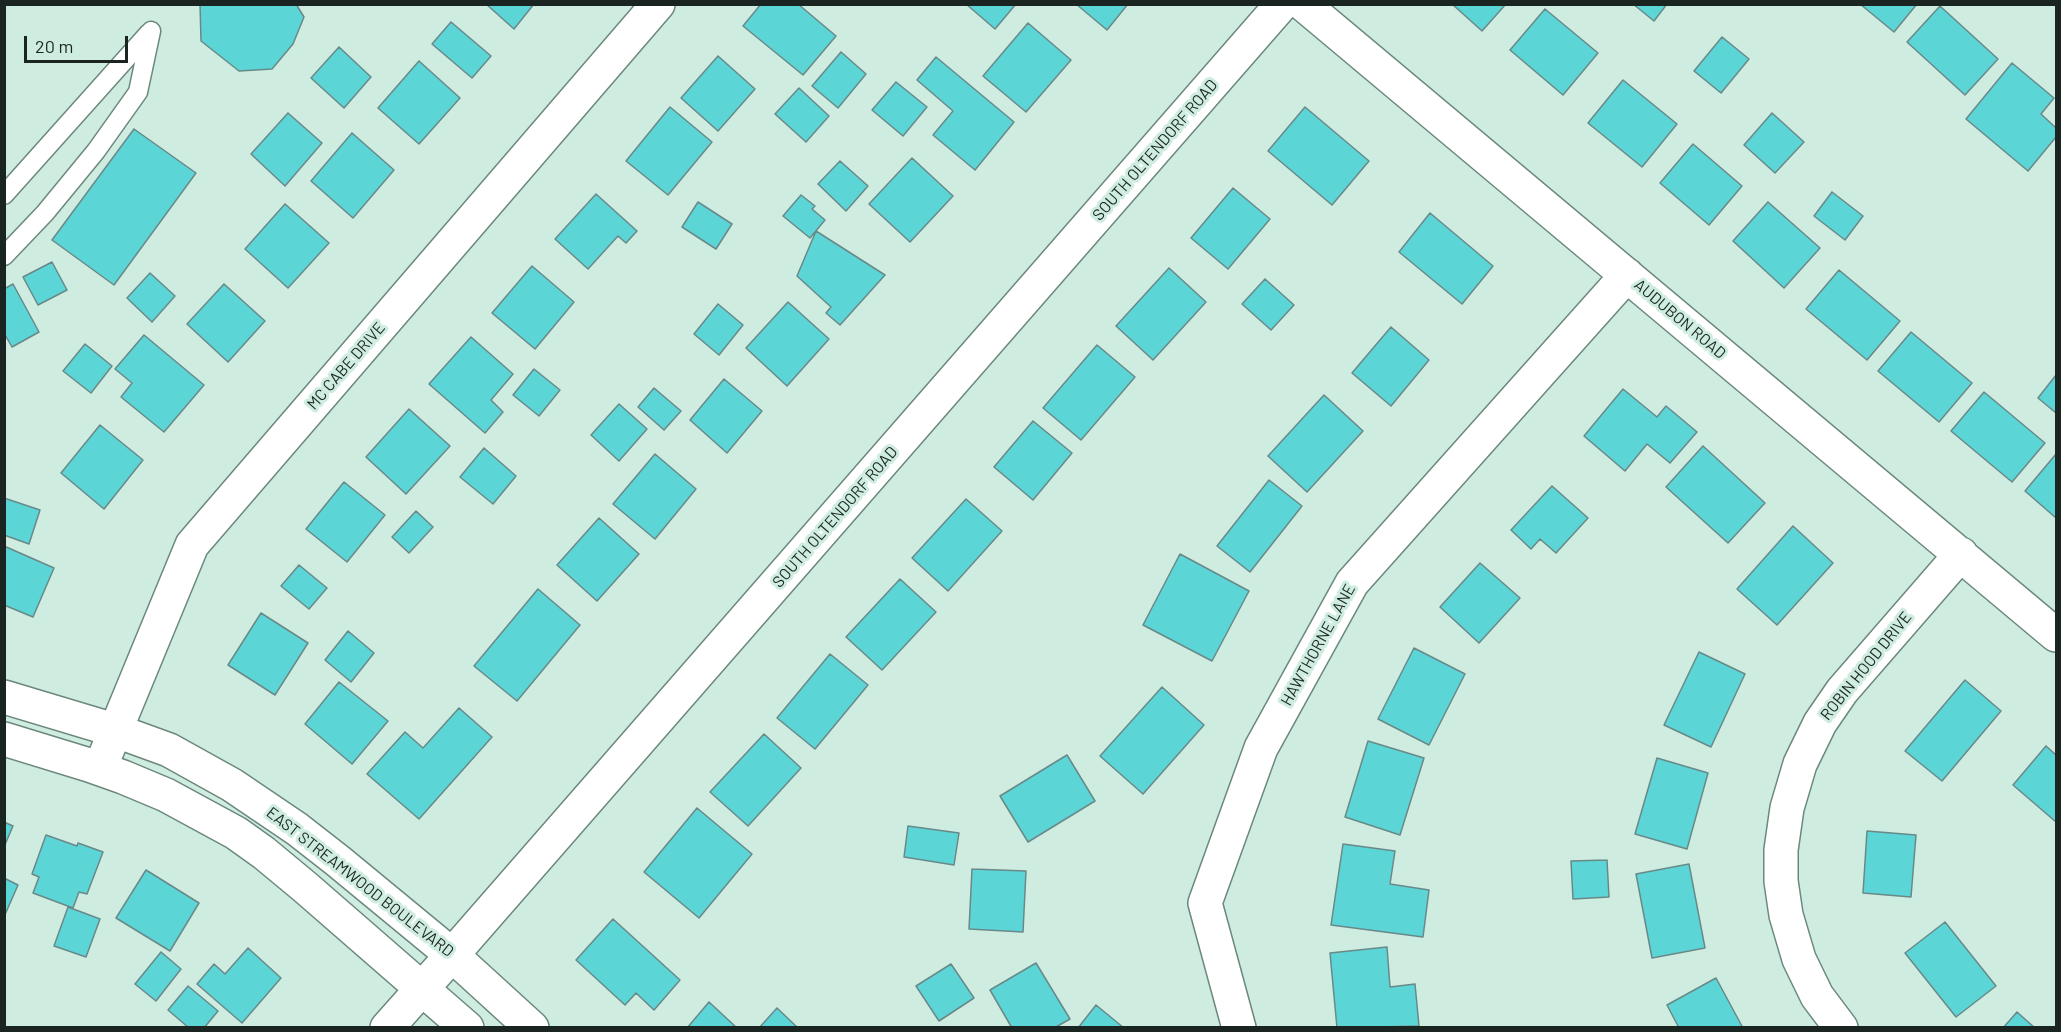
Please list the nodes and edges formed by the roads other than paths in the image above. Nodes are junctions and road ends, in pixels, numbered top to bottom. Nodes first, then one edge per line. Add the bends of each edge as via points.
1 (658, 4) edge
2 (1282, 4) edge
3 (1303, 4) edge
4 (4, 195) edge
5 (4, 256) edge
6 (1627, 275) junction
7 (1960, 554) junction
8 (2056, 635) edge
9 (4, 697) edge
10 (114, 730) junction
11 (4, 739) edge
12 (100, 768) junction
13 (452, 955) junction
14 (422, 988) junction
15 (387, 1028) edge
16 (467, 1028) edge
17 (532, 1028) edge
18 (1239, 1028) edge
19 (1840, 1028) edge

1 - 10 street, MC CABE DRIVE via 192,545
2 - 13 street, SOUTH OLTENDORF ROAD
3 - 6 street, AUDUBON ROAD
4 - 5 lane via 151,31 138,92 45,213
6 - 7 street, AUDUBON ROAD
6 - 18 street, HAWTHORNE LANE via 1352,583 1261,748 1205,903
7 - 8 street, AUDUBON ROAD
7 - 19 street, ROBIN HOOD DRIVE via 1842,691 1820,723 1800,764 1787,808 1781,860 1786,915 1799,960 1817,996
9 - 10 street, EAST STREAMWOOD BOULEVARD
10 - 12 street, MC CABE DRIVE
10 - 13 street, EAST STREAMWOOD BOULEVARD via 169,750 266,807
11 - 12 street
12 - 14 street via 166,795 236,833 278,864
13 - 14 street, SOUTH OLTENDORF ROAD
13 - 17 street, EAST STREAMWOOD BOULEVARD
14 - 15 street, SOUTH OLTENDORF ROAD
14 - 16 street

